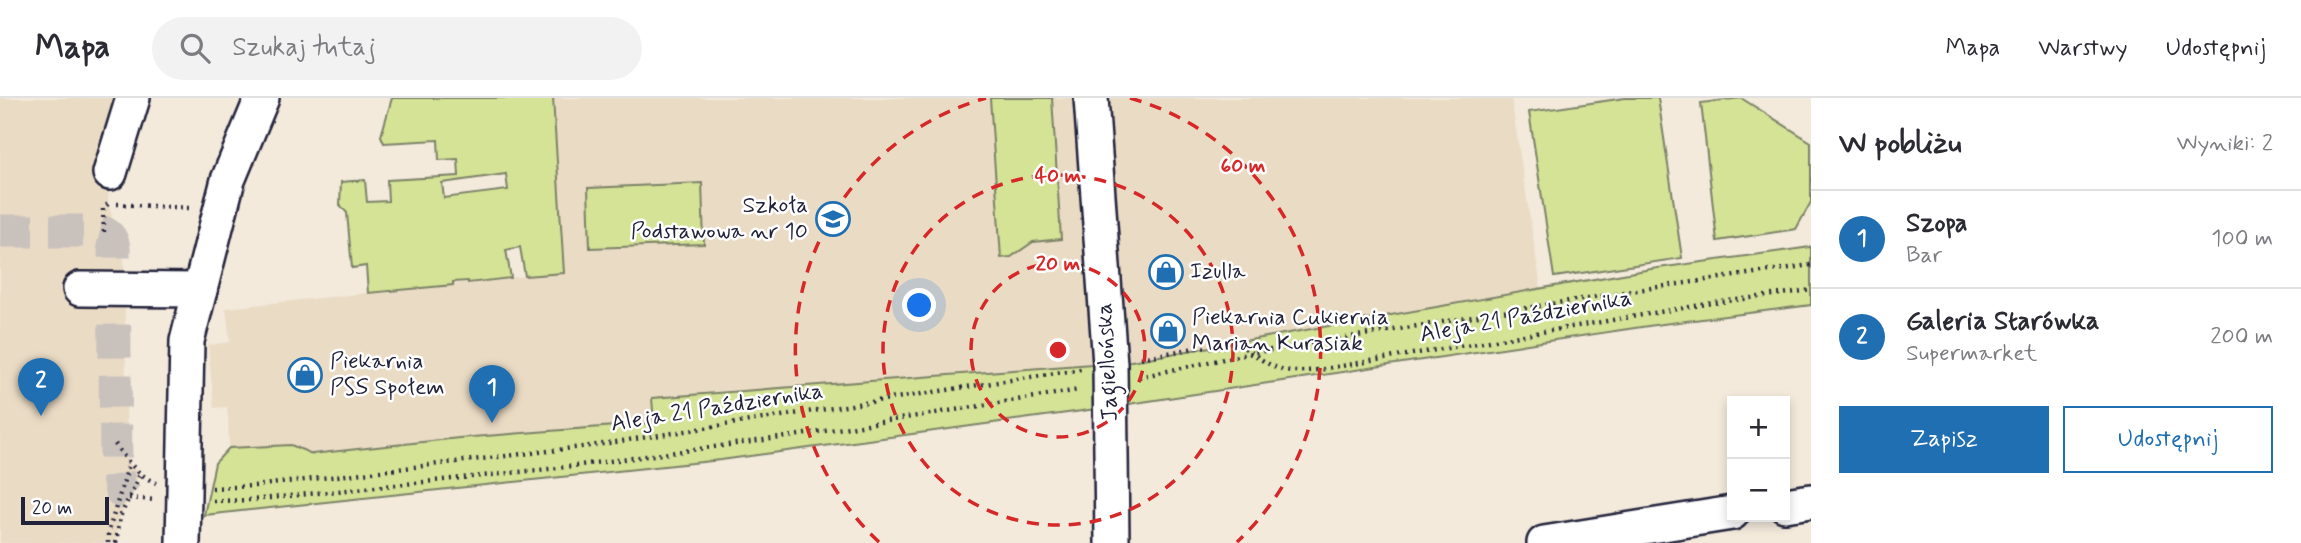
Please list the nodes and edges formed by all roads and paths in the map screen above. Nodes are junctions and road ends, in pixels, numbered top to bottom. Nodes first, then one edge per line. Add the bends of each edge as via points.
1 (133, 98) edge
2 (262, 98) edge
3 (1091, 98) edge
4 (110, 173) dead end
5 (198, 206) dead end
6 (104, 232) dead end
7 (1811, 265) edge
8 (80, 289) dead end
9 (200, 290) junction
10 (1811, 290) edge
11 (1252, 353) junction
12 (1110, 374) junction
13 (115, 444) dead end
14 (140, 474) dead end
15 (183, 495) junction
16 (1811, 501) edge
17 (1790, 504) edge
18 (1727, 514) edge
19 (1633, 536) edge
20 (108, 543) edge
21 (116, 543) edge
22 (183, 543) edge
23 (1112, 543) edge
24 (1545, 543) edge

1 - 4 street
2 - 9 street via 228,180
3 - 12 street, Jagiellońska
5 - 6 path via 108,203 103,209
7 - 11 path, Aleja 21 Października
8 - 9 street
9 - 15 street via 187,341
10 - 11 path, Aleja 21 Października via 1296,373 1275,368
11 - 12 path, Aleja 21 Października
11 - 12 path, Aleja 21 Października via 1242,346 1205,347
12 - 15 path, Aleja 21 Października via 590,446
12 - 15 path, Aleja 21 Października via 787,437 558,468 251,500
12 - 23 street, Jagiellońska
13 - 20 path via 129,464
14 - 21 path via 120,517
15 - 22 street
16 - 17 street
18 - 19 street
19 - 24 street

